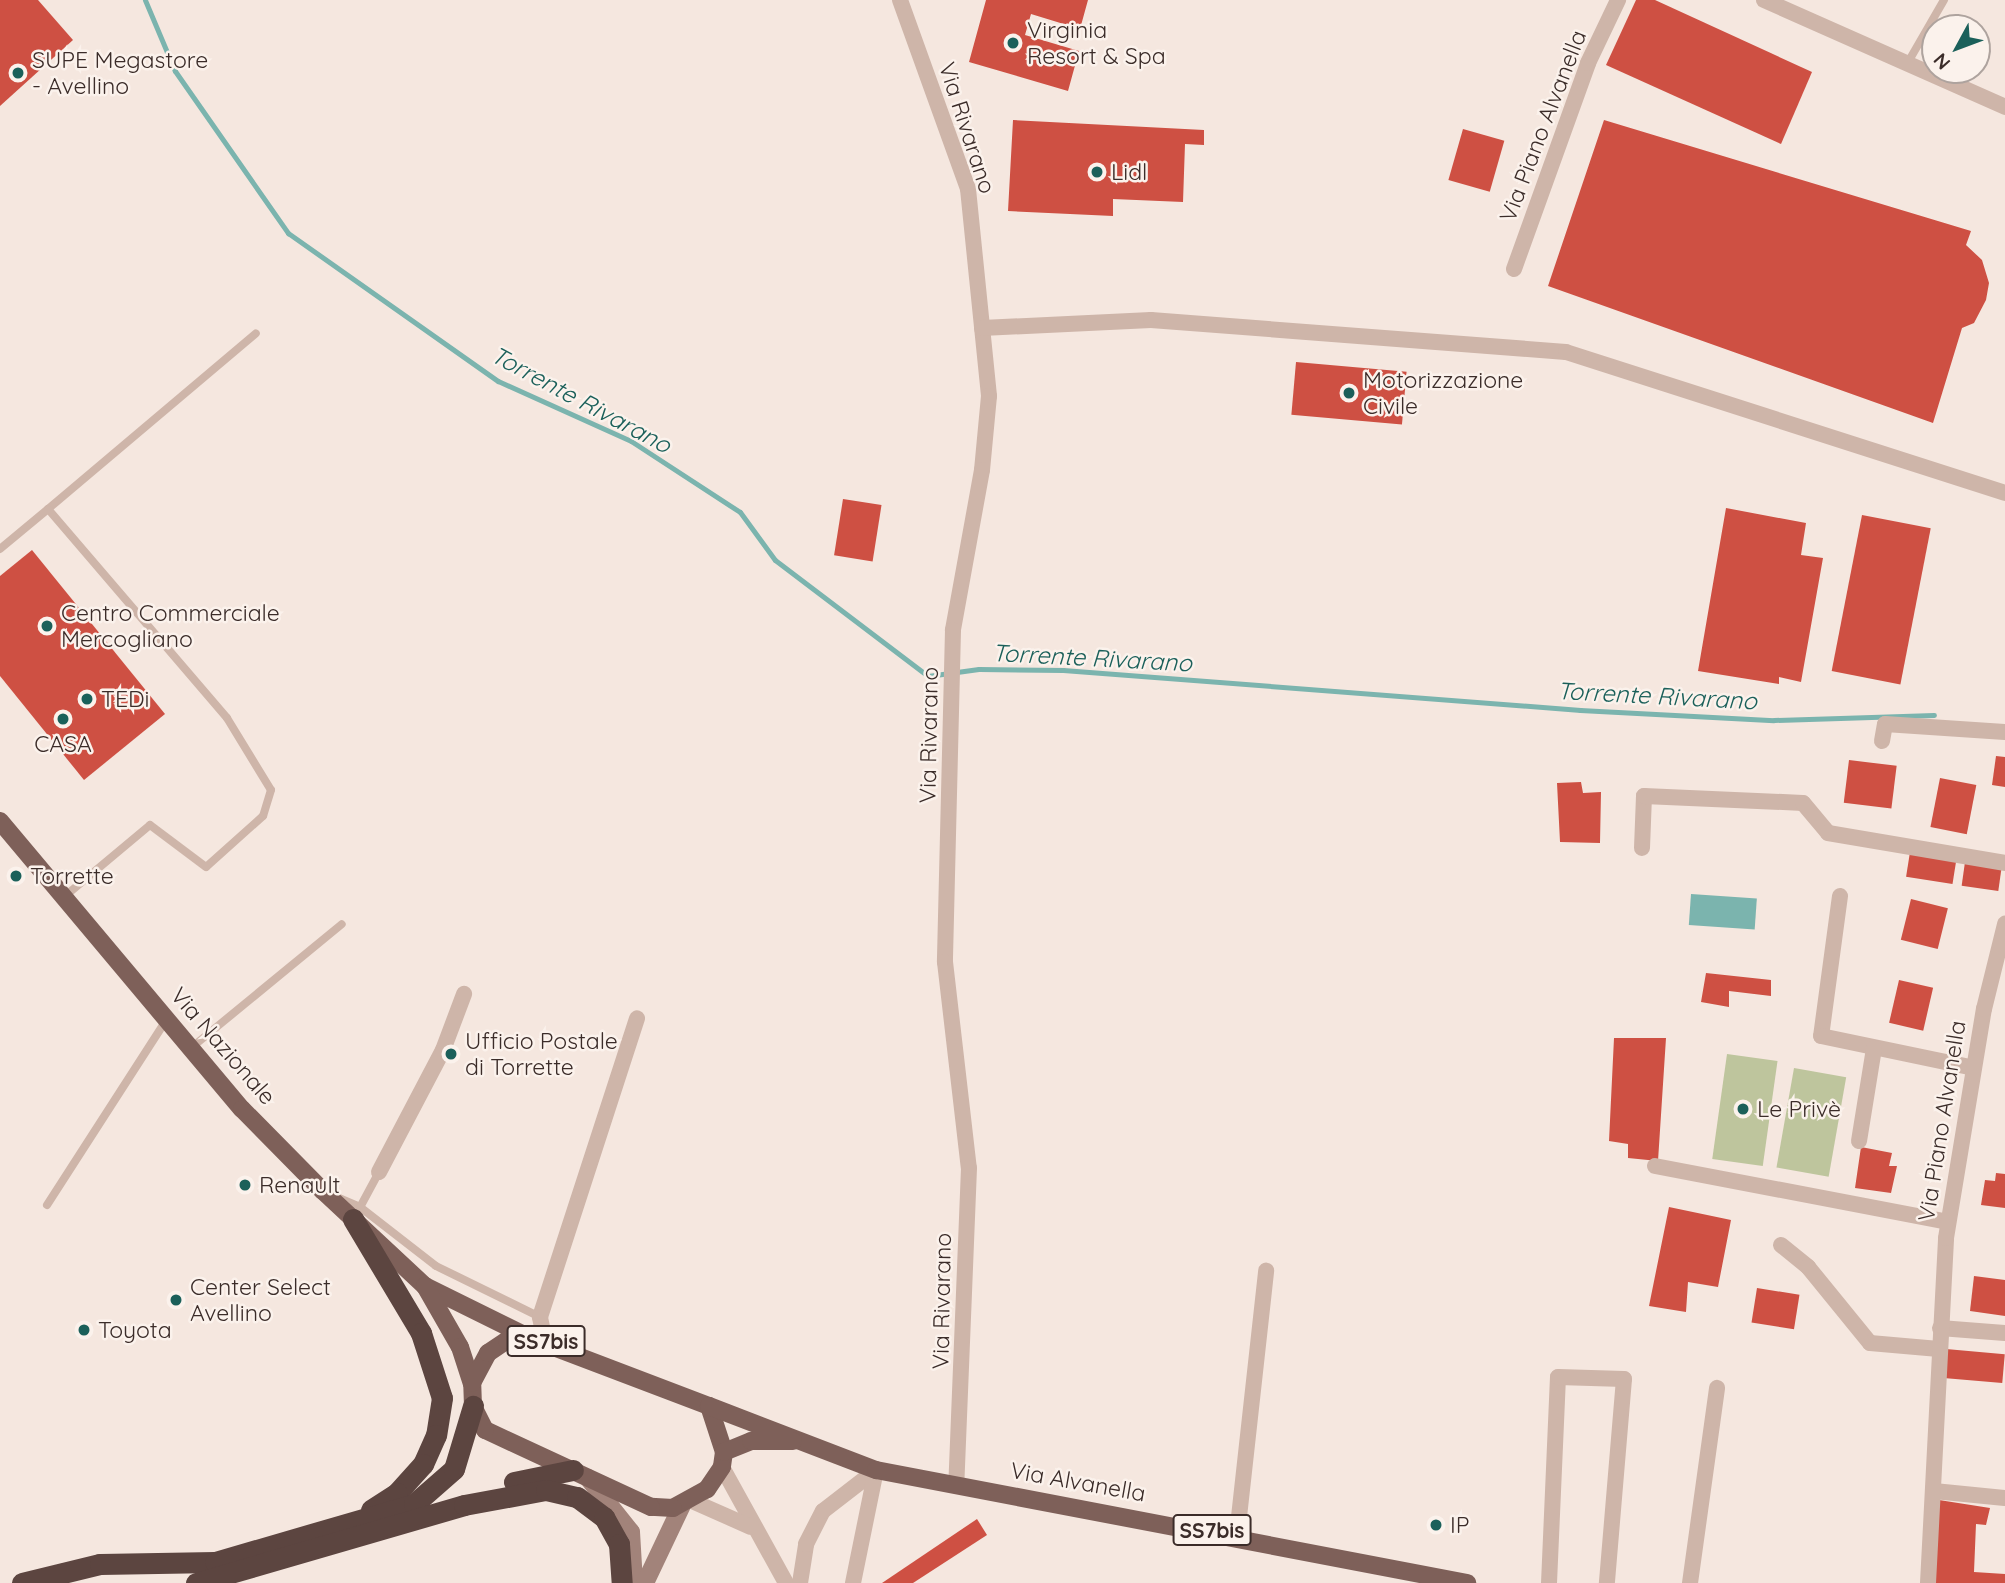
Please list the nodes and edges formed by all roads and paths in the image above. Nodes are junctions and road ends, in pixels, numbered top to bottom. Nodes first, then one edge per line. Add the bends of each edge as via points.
1 (900, 0) edge
2 (1618, 0) edge
3 (1764, 0) edge
4 (1944, 0) edge
5 (1906, 66) junction
6 (2005, 107) edge
7 (1514, 269) dead end
8 (982, 328) junction
9 (256, 333) dead end
10 (2005, 493) edge
11 (48, 509) junction
12 (0, 549) edge
13 (2005, 732) edge
14 (1882, 741) dead end
15 (0, 821) edge
16 (1642, 848) dead end
17 (2005, 863) edge
18 (64, 897) junction
19 (1840, 897) dead end
20 (342, 924) dead end
21 (2005, 924) edge
22 (464, 994) dead end
23 (637, 1018) dead end
24 (167, 1019) junction
25 (191, 1048) junction
26 (1874, 1048) junction
27 (1974, 1068) junction
28 (1859, 1140) dead end
29 (1655, 1166) dead end
30 (379, 1172) joint
31 (47, 1205) dead end
32 (356, 1213) junction
33 (1948, 1222) junction
34 (1781, 1245) dead end
35 (1266, 1271) dead end
36 (425, 1286) junction
37 (540, 1317) junction
38 (1940, 1328) junction
39 (2005, 1333) edge
40 (537, 1339) junction
41 (1939, 1349) junction
42 (472, 1383) junction
43 (1717, 1388) dead end
44 (473, 1406) junction
45 (709, 1406) junction
46 (807, 1442) junction
47 (723, 1460) junction
48 (876, 1469) junction
49 (579, 1473) junction
50 (956, 1486) junction
51 (1934, 1490) junction
52 (2005, 1498) edge
53 (687, 1503) junction
54 (464, 1505) junction
55 (351, 1521) junction
56 (751, 1527) junction
57 (1237, 1535) junction
58 (22, 1583) edge
59 (196, 1583) edge
60 (622, 1583) edge
61 (634, 1583) edge
62 (645, 1583) edge
63 (786, 1583) edge
64 (800, 1583) edge
65 (853, 1583) edge
66 (1467, 1583) edge
67 (1549, 1583) edge
68 (1607, 1583) edge
69 (1690, 1583) edge
70 (1928, 1583) edge

1 - 8 street, Via Rivarano via 968,189
2 - 7 street, Via Piano Alvanella via 1588,63
3 - 5 street
4 - 5 lane
5 - 6 street
8 - 10 street via 1151,320 1566,352
8 - 50 street, Via Rivarano via 989,396 982,470 956,597 945,962 969,1168
9 - 11 lane
11 - 12 lane
11 - 18 lane via 227,718 271,790 263,816 206,867 150,825
13 - 14 street via 1885,724
15 - 18 main road, Via Nazionale / SS7bis
16 - 17 street via 1644,796 1803,803 1828,833
18 - 24 main road, Via Nazionale / SS7bis
19 - 26 street via 1821,1036
20 - 25 lane
21 - 27 street, Via Piano Alvanella
22 - 30 street via 443,1050
23 - 37 street
24 - 25 main road, Via Nazionale / SS7bis
24 - 31 lane
25 - 32 main road, Via Nazionale / SS7bis via 323,1191
26 - 27 street
26 - 28 street
27 - 33 street, Via Piano Alvanella
29 - 33 street
30 - 32 lane
32 - 36 main road, Via Nazionale / SS7bis
32 - 37 lane via 436,1266
32 - 55 highway via 421,1333 442,1398 436,1435 423,1464 391,1498
33 - 38 street, Via Piano Alvanella
34 - 41 street via 1808,1267 1870,1343
35 - 57 street
36 - 40 main road, Via Nazionale / SS7bis
36 - 42 main road, Via Nazionale / SS7bis via 460,1347
37 - 40 street
38 - 39 street
38 - 41 street, Via Piano Alvanella
40 - 42 main road, SS7bis via 507,1340 488,1353
40 - 45 main road, Via Nazionale / SS7bis
41 - 51 street, Via Piano Alvanella
42 - 44 main road, Via Nazionale / SS7bis
43 - 69 street
44 - 49 main road via 478,1421 499,1439
44 - 55 highway via 461,1454 443,1483 414,1504
45 - 46 main road, Via Nazionale / SS7bis
45 - 47 main road
46 - 47 main road, SS7bis via 751,1441
46 - 48 main road, Via Alvanella / SS7bis
47 - 53 main road
47 - 56 street
48 - 50 main road, Via Alvanella / SS7bis
48 - 64 street via 823,1511 806,1544
48 - 65 street
49 - 53 main road via 651,1507
49 - 54 highway via 524,1479
49 - 61 main road via 631,1532
50 - 57 main road, Via Alvanella / SS7bis
51 - 52 street
51 - 70 street, Via Piano Alvanella
53 - 56 street
53 - 62 main road
54 - 59 highway
54 - 60 highway via 547,1490 578,1497 612,1528
55 - 58 highway via 215,1562 100,1564
56 - 63 street via 776,1559
57 - 66 main road, Via Alvanella / SS7bis
67 - 68 street via 1558,1377 1624,1379

